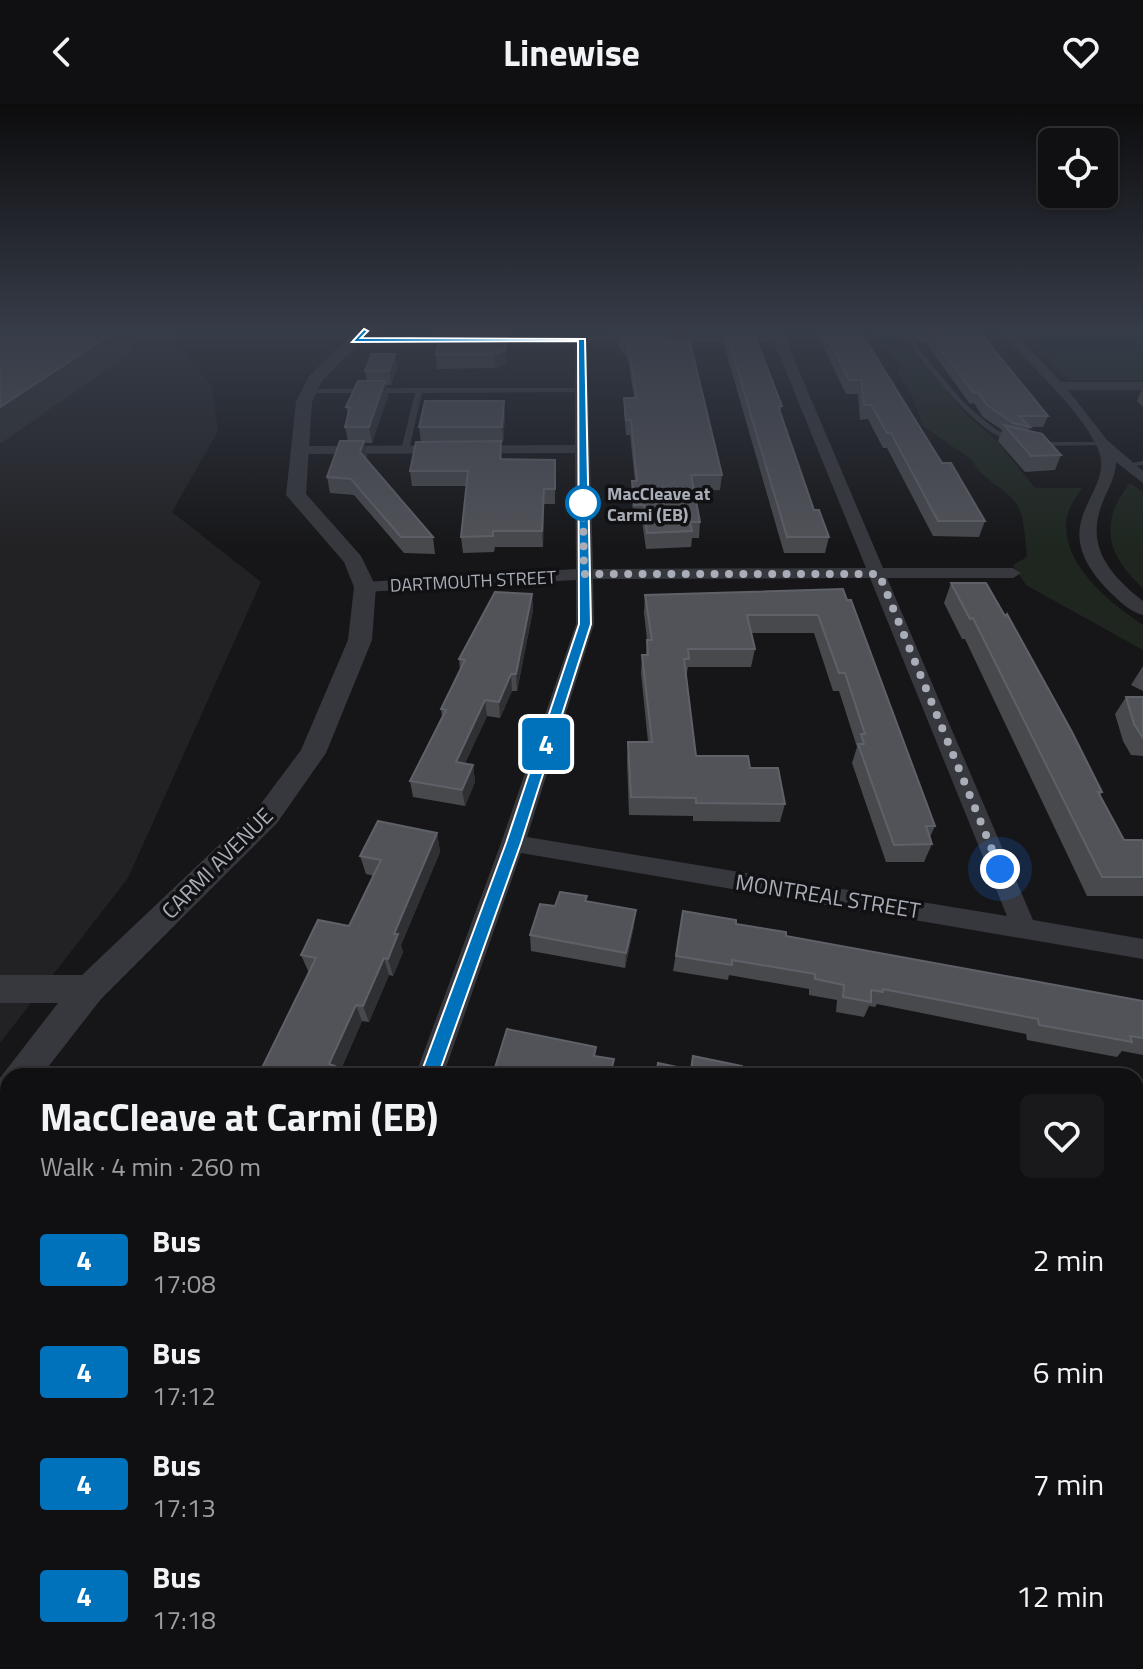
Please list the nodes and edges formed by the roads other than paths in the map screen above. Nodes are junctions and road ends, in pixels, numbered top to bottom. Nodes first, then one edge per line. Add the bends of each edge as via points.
1 (304, 404) edge
2 (416, 404) edge
3 (582, 404) edge
4 (807, 404) edge
5 (966, 404) edge
6 (1071, 404) edge
7 (1105, 444) junction
8 (583, 449) junction
9 (299, 450) junction
10 (405, 450) junction
11 (1143, 463) edge
12 (1126, 465) junction
13 (1143, 479) edge
14 (1013, 573) dead end
15 (584, 574) junction
16 (879, 574) junction
17 (365, 587) junction
18 (1143, 610) edge
19 (513, 843) junction
20 (1024, 928) junction
21 (1143, 949) edge
22 (0, 989) edge
23 (89, 989) junction
24 (26, 1068) edge
25 (432, 1068) edge

1 - 9 street
2 - 10 lane
3 - 8 street
4 - 16 street
5 - 7 lane via 1001,438 1027,444
6 - 7 street
7 - 12 street
7 - 18 street via 1109,471 1086,521 1087,543 1105,576
8 - 10 street
8 - 15 street
9 - 10 street
9 - 17 street via 296,495 354,560
11 - 12 lane
12 - 13 street
14 - 16 street, DARTMOUTH STREET
15 - 16 street, DARTMOUTH STREET
15 - 17 street, DARTMOUTH STREET
15 - 19 street via 585,624
16 - 20 street
17 - 23 street, CARMI AVENUE via 360,640 313,753 267,816
19 - 20 street, MONTREAL STREET
19 - 25 street
20 - 21 street, MONTREAL STREET
22 - 23 street
23 - 24 street, CARMI AVENUE

